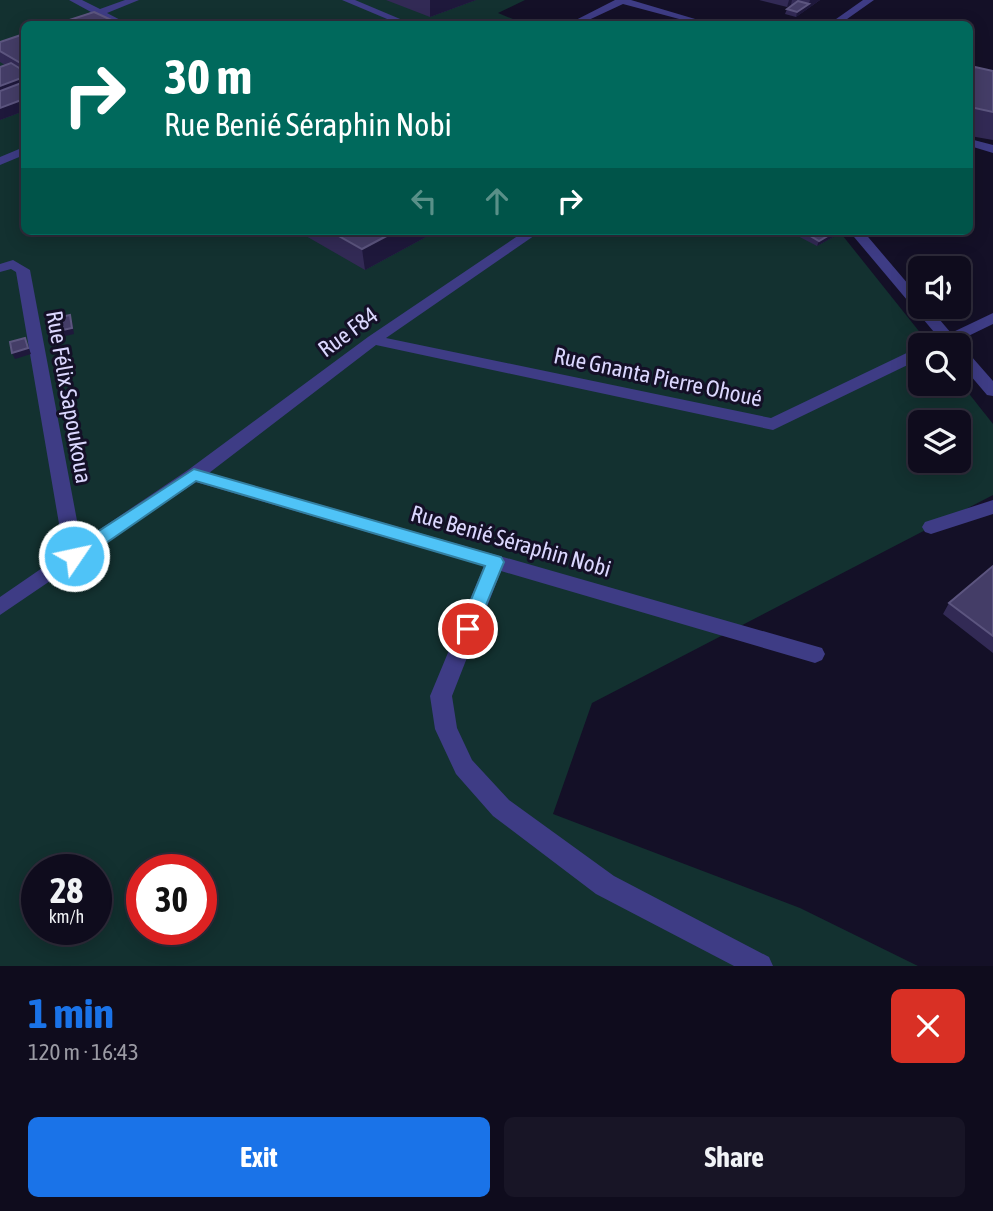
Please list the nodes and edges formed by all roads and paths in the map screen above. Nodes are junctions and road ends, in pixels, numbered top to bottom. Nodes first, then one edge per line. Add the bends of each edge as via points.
1 (74, 0) edge
2 (134, 0) edge
3 (347, 0) edge
4 (621, 0) edge
5 (869, 0) edge
6 (99, 12) junction
7 (74, 21) edge
8 (117, 21) edge
9 (400, 21) edge
10 (579, 21) edge
11 (696, 21) edge
12 (838, 21) edge
13 (973, 145) edge
14 (993, 149) edge
15 (21, 152) edge
16 (0, 161) edge
17 (528, 235) edge
18 (859, 235) edge
19 (0, 268) edge
20 (993, 318) edge
21 (940, 333) edge
22 (969, 333) edge
23 (373, 341) junction
24 (908, 359) edge
25 (971, 367) edge
26 (993, 391) edge
27 (194, 475) junction
28 (993, 507) edge
29 (931, 527) dead end
30 (74, 556) junction
31 (495, 562) junction
32 (0, 607) edge
33 (815, 654) dead end
34 (760, 966) edge

1 - 6 street
2 - 6 street
3 - 9 street
4 - 10 street
4 - 11 street
5 - 12 street
6 - 7 street
6 - 8 street
13 - 14 street
15 - 16 street
17 - 23 street, Rue F84
18 - 21 street
19 - 30 street, Rue Félix Sapoukoua via 13,264 23,270
20 - 22 street
23 - 24 street, Rue Gnanta Pierre Ohoué via 773,424
23 - 27 street, Rue F84
25 - 26 street
27 - 30 street, Rue F84
27 - 31 street, Rue Benié Séraphin Nobi
28 - 29 street
30 - 32 street, Rue F84
31 - 33 street, Rue Benié Séraphin Nobi
31 - 34 street via 441,696 446,729 464,767 501,808 605,885

